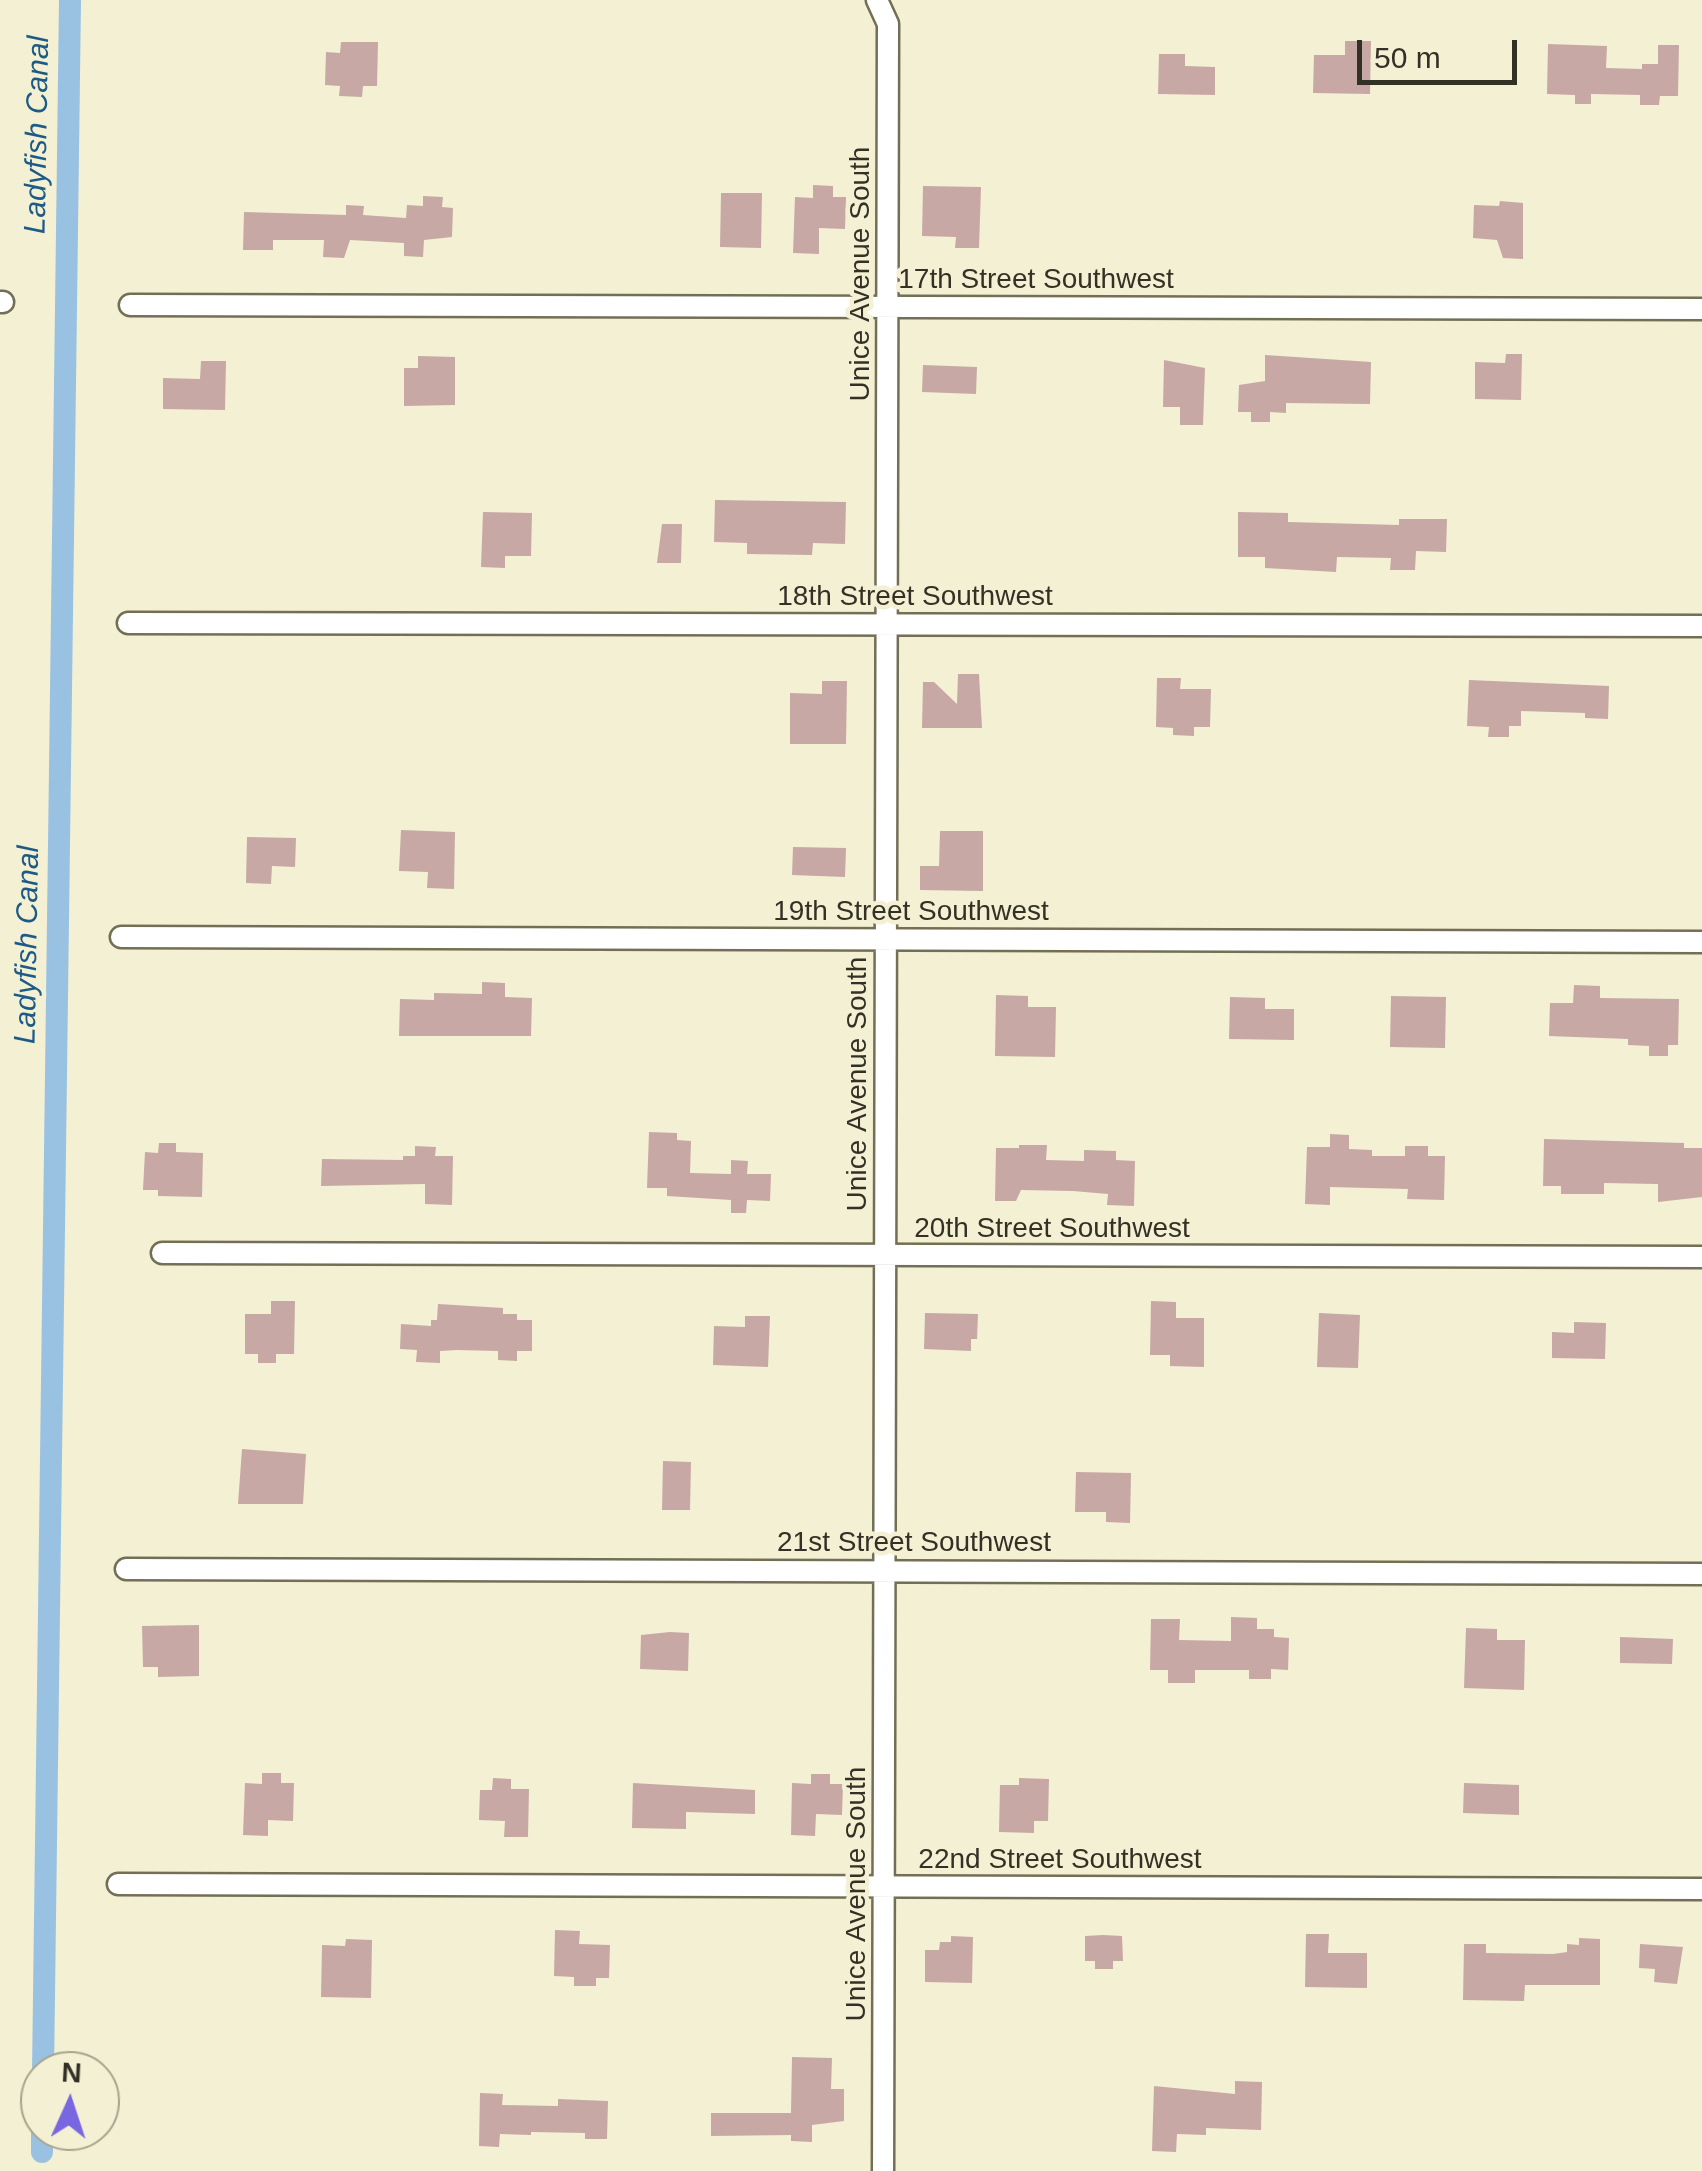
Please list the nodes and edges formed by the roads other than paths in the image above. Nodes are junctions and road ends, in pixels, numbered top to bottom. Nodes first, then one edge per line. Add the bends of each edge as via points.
1 (877, 0) edge
2 (130, 305) dead end
3 (889, 308) junction
4 (1702, 310) edge
5 (128, 623) dead end
6 (888, 624) junction
7 (1702, 626) edge
8 (120, 937) dead end
9 (886, 940) junction
10 (1702, 942) edge
11 (162, 1253) dead end
12 (886, 1256) junction
13 (1702, 1257) edge
14 (126, 1569) dead end
15 (885, 1570) junction
16 (1702, 1574) edge
17 (118, 1884) dead end
18 (884, 1888) junction
19 (1702, 1889) edge
20 (883, 2171) edge

1 - 3 street, Unice Avenue South via 888,24
2 - 3 street, 17th Street Southwest
3 - 4 street, 17th Street Southwest
3 - 6 street, Unice Avenue South
5 - 6 street, 18th Street Southwest
6 - 7 street, 18th Street Southwest
6 - 9 street, Unice Avenue South
8 - 9 street, 19th Street Southwest
9 - 10 street, 19th Street Southwest
9 - 12 street, Unice Avenue South
11 - 12 street, 20th Street Southwest
12 - 13 street, 20th Street Southwest
12 - 15 street, Unice Avenue South
14 - 15 street, 21st Street Southwest
15 - 16 street, 21st Street Southwest
15 - 18 street, Unice Avenue South
17 - 18 street, 22nd Street Southwest
18 - 19 street, 22nd Street Southwest
18 - 20 street, Unice Avenue South

